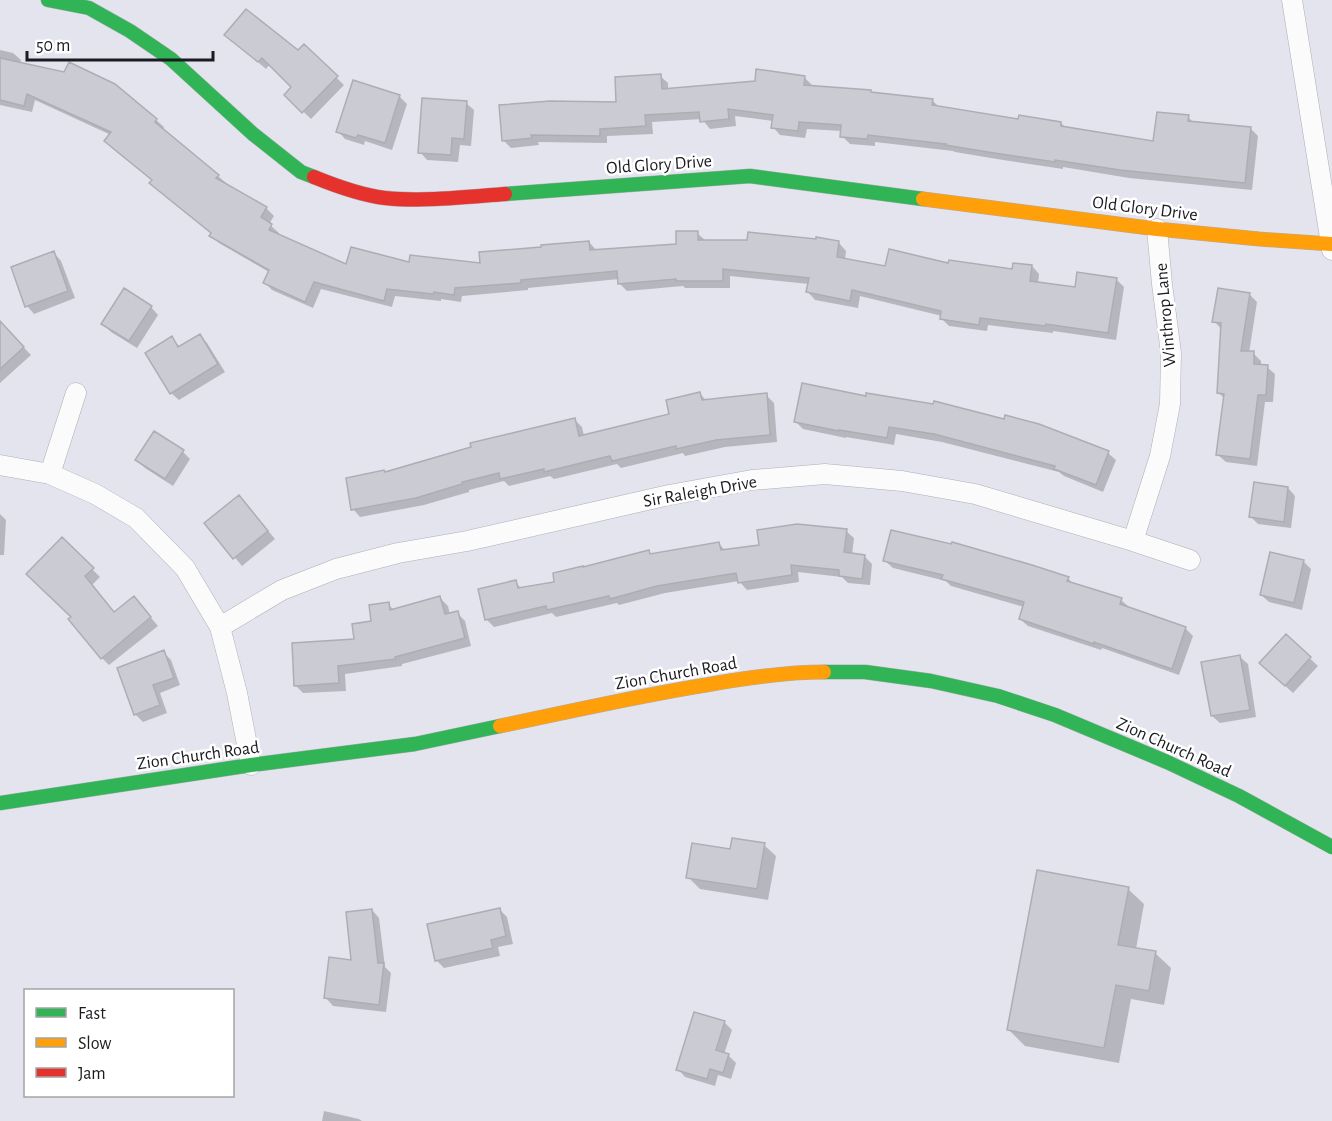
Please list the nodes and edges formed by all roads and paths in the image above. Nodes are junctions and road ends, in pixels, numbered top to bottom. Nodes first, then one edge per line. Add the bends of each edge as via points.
1 (48, 0) edge
2 (1292, 0) edge
3 (1157, 229) junction
4 (1332, 247) edge
5 (76, 393) dead end
6 (0, 465) edge
7 (50, 474) junction
8 (1133, 541) junction
9 (1190, 560) dead end
10 (220, 627) junction
11 (251, 765) junction
12 (0, 803) edge
13 (1332, 847) edge

1 - 3 street, Old Glory Drive via 89,8 130,31 171,59 301,172 345,189 384,198 434,199 750,176
2 - 4 street
3 - 4 street, Old Glory Drive
3 - 8 street, Winthrop Lane via 1172,353 1170,404 1160,456
5 - 7 street
6 - 7 street
7 - 10 street via 136,518 185,568
8 - 9 street, Sir Raleigh Drive
8 - 10 street, Sir Raleigh Drive via 975,494 902,481 825,474 752,480 336,569 282,590
10 - 11 street
11 - 12 street, Zion Church Road
11 - 13 street, Zion Church Road via 415,744 657,693 754,677 865,672 954,686 1055,715 1239,796

